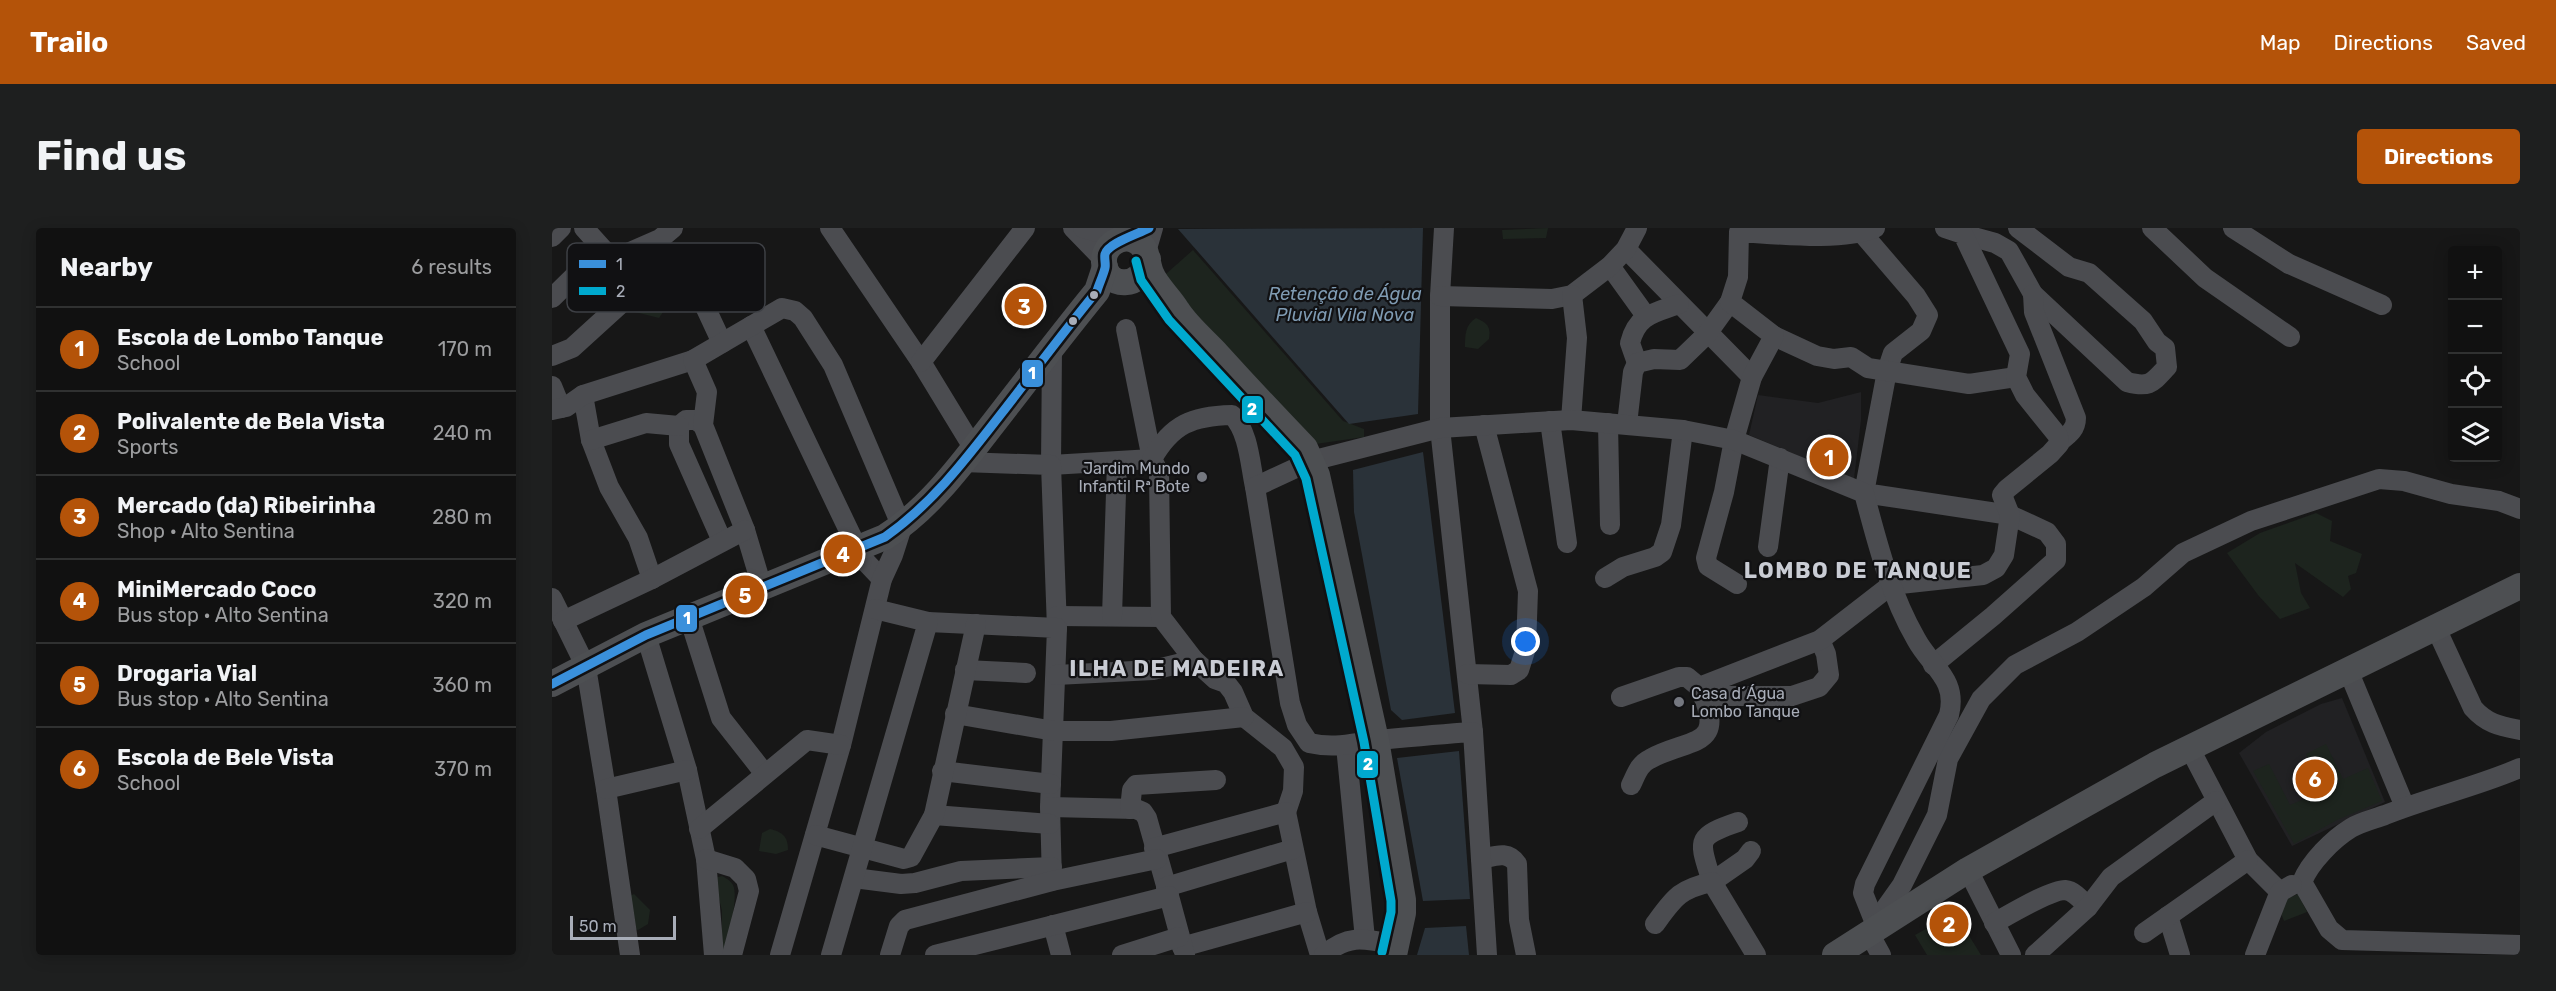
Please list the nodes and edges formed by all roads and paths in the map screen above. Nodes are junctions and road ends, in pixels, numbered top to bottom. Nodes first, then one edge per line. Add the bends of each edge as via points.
1 (561, 228) edge
2 (584, 228) edge
3 (673, 228) edge
4 (830, 228) edge
5 (1025, 228) edge
6 (1083, 228) edge
7 (1444, 228) edge
8 (1637, 228) edge
9 (2018, 228) edge
10 (2152, 228) edge
11 (2233, 228) edge
12 (1738, 230) edge
13 (1870, 230) edge
14 (1828, 231) edge
15 (1954, 231) edge
16 (552, 237) edge
17 (1141, 241) edge
18 (597, 243) edge
19 (647, 243) edge
20 (1626, 249) junction
21 (1610, 267) junction
22 (1115, 273) junction
23 (567, 286) edge
24 (2032, 294) junction
25 (1572, 295) junction
26 (1440, 297) junction
27 (552, 298) edge
28 (1730, 302) junction
29 (1679, 304) junction
30 (2382, 305) dead end
31 (612, 312) edge
32 (708, 312) edge
33 (1178, 312) junction
34 (1646, 316) junction
35 (751, 326) junction
36 (1126, 329) dead end
37 (1707, 334) junction
38 (1774, 336) junction
39 (2290, 337) dead end
40 (722, 342) junction
41 (1052, 349) junction
42 (552, 356) edge
43 (693, 360) junction
44 (921, 362) junction
45 (1637, 363) junction
46 (1887, 370) junction
47 (1752, 377) junction
48 (2016, 377) junction
49 (552, 386) edge
50 (583, 395) junction
51 (556, 409) edge
52 (1571, 420) junction
53 (1550, 421) junction
54 (1617, 423) junction
55 (703, 425) junction
56 (679, 426) junction
57 (1484, 426) junction
58 (1440, 428) junction
59 (1683, 430) junction
60 (591, 440) junction
61 (1734, 440) junction
62 (2059, 442) junction
63 (968, 455) junction
64 (1780, 458) junction
65 (1152, 459) junction
66 (1311, 461) junction
67 (1117, 462) junction
68 (1051, 465) junction
69 (1255, 487) junction
70 (1864, 492) junction
71 (2520, 509) edge
72 (2010, 515) junction
73 (1610, 525) dead end
74 (902, 526) junction
75 (745, 530) junction
76 (722, 541) junction
77 (1567, 543) dead end
78 (1768, 547) dead end
79 (857, 549) junction
80 (1605, 578) dead end
81 (652, 579) junction
82 (882, 579) junction
83 (1737, 584) dead end
84 (1891, 585) junction
85 (2520, 586) edge
86 (762, 587) junction
87 (552, 598) edge
88 (874, 609) junction
89 (689, 616) junction
90 (1112, 616) junction
91 (1161, 617) junction
92 (563, 621) junction
93 (928, 622) junction
94 (1057, 622) junction
95 (976, 624) junction
96 (2436, 628) junction
97 (646, 635) junction
98 (1820, 640) junction
99 (1194, 660) junction
100 (1933, 664) junction
101 (586, 667) junction
102 (965, 670) junction
103 (2348, 670) junction
104 (1026, 673) dead end
105 (1467, 674) junction
106 (1056, 675) junction
107 (552, 684) edge
108 (1701, 692) junction
109 (1621, 697) dead end
110 (955, 714) junction
111 (1244, 717) junction
112 (2520, 730) edge
113 (1054, 731) junction
114 (1473, 732) junction
115 (1376, 740) junction
116 (841, 745) junction
117 (1346, 746) junction
118 (2189, 747) junction
119 (2520, 768) edge
120 (687, 770) junction
121 (942, 771) junction
122 (765, 774) junction
123 (1216, 780) dead end
124 (1051, 784) junction
125 (1631, 785) dead end
126 (606, 789) junction
127 (2216, 801) junction
128 (2405, 807) junction
129 (1130, 808) junction
130 (1286, 812) junction
131 (933, 814) junction
132 (1050, 816) junction
133 (1738, 822) dead end
134 (699, 829) junction
135 (815, 835) junction
136 (862, 848) junction
137 (1293, 849) junction
138 (1751, 851) dead end
139 (1155, 854) junction
140 (1481, 859) junction
141 (706, 860) junction
142 (904, 860) junction
143 (2248, 860) junction
144 (1968, 870) junction
145 (1052, 874) junction
146 (854, 878) junction
147 (1712, 882) junction
148 (2302, 882) junction
149 (901, 884) junction
150 (1168, 892) junction
151 (2280, 892) junction
152 (2088, 907) junction
153 (1306, 912) junction
154 (2168, 916) junction
155 (1994, 923) junction
156 (1655, 924) dead end
157 (1053, 925) junction
158 (2144, 933) dead end
159 (1875, 935) edge
160 (1365, 939) junction
161 (2520, 945) edge
162 (1182, 946) edge
163 (1396, 950) edge
164 (630, 955) edge
165 (714, 955) edge
166 (732, 955) edge
167 (780, 955) edge
168 (831, 955) edge
169 (890, 955) edge
170 (935, 955) edge
171 (1061, 955) edge
172 (1122, 955) edge
173 (1322, 955) edge
174 (1487, 955) edge
175 (1526, 955) edge
176 (1756, 955) edge
177 (1835, 955) edge
178 (2011, 955) edge
179 (2035, 955) edge
180 (2180, 955) edge
181 (2255, 955) edge

1 - 16 street
2 - 18 street
3 - 19 street via 660,239
4 - 44 street
5 - 44 street
6 - 17 street
6 - 22 street
7 - 26 street
8 - 20 street
9 - 24 street via 2069,267 2090,273 2142,321 2165,348 2168,367 2143,386 2127,381
10 - 39 street via 2205,278
11 - 30 street via 2289,264
12 - 14 street
12 - 28 street via 1738,277
13 - 14 street
13 - 46 street via 1928,315 1921,331 1893,353
15 - 24 street via 2009,251
15 - 48 street via 2020,354
17 - 22 main road via 1109,247
17 - 22 main road via 1144,273
17 - 33 main road via 1151,274
20 - 21 street
20 - 29 street
21 - 25 street
21 - 34 street
22 - 33 main road via 1143,284
22 - 41 main road
23 - 27 street
24 - 62 street via 2034,312 2076,418 2071,433
25 - 26 street via 1552,299
25 - 52 street via 1577,338
26 - 58 street
28 - 37 street
28 - 38 street
29 - 34 street
29 - 37 street
31 - 42 street via 572,348
32 - 40 street
33 - 66 main road via 1305,448
34 - 45 street via 1630,343
35 - 40 street
35 - 74 street via 782,308 803,318 833,365
35 - 79 street
36 - 65 street
37 - 45 street via 1680,360
37 - 47 street
38 - 46 street via 1817,356 1851,357 1868,368
38 - 47 street
40 - 43 street
41 - 63 main road
41 - 68 street
43 - 50 street
43 - 55 street via 707,392
44 - 63 street
45 - 54 street
46 - 48 street via 1969,384
46 - 70 street
47 - 61 street
48 - 62 street
49 - 51 street
50 - 51 street
50 - 60 street
52 - 53 street
52 - 54 street
53 - 57 street
53 - 77 street
54 - 59 street
54 - 73 street
55 - 56 street via 686,420
55 - 75 street
56 - 60 street via 646,423
56 - 76 street via 679,444
57 - 58 street
57 - 105 street via 1528,591 1526,648 1520,669 1511,675
58 - 66 street
58 - 105 street
59 - 61 street
59 - 80 street via 1671,525 1662,552
60 - 81 street via 609,488 638,538
61 - 64 street
61 - 83 street via 1706,558 1713,572
62 - 72 street via 2002,495
63 - 68 street
63 - 74 main road
64 - 70 street
64 - 78 street
65 - 67 street
65 - 69 street via 1175,428 1191,421 1232,415 1239,422
65 - 91 street via 1159,473
66 - 69 street
66 - 115 main road
67 - 68 street
67 - 90 street
68 - 94 street
69 - 117 street via 1290,703 1297,725 1309,743
70 - 72 street
70 - 84 street
71 - 159 street via 2499,501 2379,479 2251,521 2183,553 2144,587 2077,632 2015,665 1981,699 1948,759 1937,814
72 - 84 street via 2004,555 1996,568 1983,575
72 - 100 street via 2047,532 2056,544 2056,560
74 - 79 main road
74 - 82 street
75 - 76 street
75 - 86 street
76 - 81 street
79 - 82 street
79 - 86 main road
81 - 92 street
82 - 88 street
84 - 98 street
84 - 100 street via 1917,641
85 - 96 main road
86 - 89 main road
87 - 92 street
88 - 93 street
88 - 116 street
89 - 97 main road
89 - 122 street via 722,718
90 - 91 street
90 - 94 street
91 - 99 street
92 - 101 street
93 - 95 street
93 - 136 street
94 - 95 street
94 - 106 street
95 - 102 street
96 - 103 main road
96 - 112 street via 2473,708 2493,724
97 - 101 main road
97 - 120 street
98 - 108 street
98 - 108 street via 1829,675 1819,687 1792,696
99 - 106 street via 1153,670
99 - 111 street via 1215,679 1226,682
100 - 159 street via 1946,679 1953,701 1865,884 1863,893
101 - 107 main road
101 - 126 street
102 - 104 street
102 - 110 street
103 - 118 main road
103 - 128 street
105 - 114 street
106 - 113 street
108 - 109 street via 1687,677 1679,676
108 - 125 street via 1710,721 1708,733 1700,740 1650,759 1640,766
110 - 113 street
110 - 121 street
111 - 113 street via 1111,732
111 - 130 street via 1283,748 1294,767 1293,791
113 - 124 street
114 - 115 street
114 - 140 street
115 - 117 street
115 - 163 main road via 1403,900
116 - 122 street via 807,740
116 - 135 street
117 - 160 street
118 - 127 street
118 - 144 main road
119 - 128 street
120 - 126 street
120 - 134 street
121 - 124 street
121 - 131 street
122 - 134 street
123 - 129 street via 1136,785
124 - 132 street
126 - 164 street
127 - 143 street
127 - 152 street via 2111,877
128 - 148 street via 2352,827 2338,837 2306,872
129 - 132 street
129 - 139 street via 1143,812 1147,818
130 - 137 street
130 - 139 street
131 - 132 street
131 - 142 street via 918,846
132 - 145 street
133 - 147 street via 1704,838 1702,849
134 - 141 street
135 - 136 street
135 - 167 street
136 - 142 street
136 - 146 street
137 - 150 street
137 - 153 street
138 - 147 street
139 - 145 street
139 - 150 street
140 - 174 street
140 - 175 street via 1507,855 1517,864 1519,920
141 - 165 street
141 - 166 street via 735,868 746,879 749,891
142 - 149 street
143 - 151 street
143 - 154 street
144 - 155 street
144 - 159 main road
145 - 149 street via 961,871
145 - 169 street via 905,920 899,926
146 - 149 street
146 - 168 street
147 - 156 street via 1690,887 1673,900
147 - 176 street
148 - 151 street
148 - 161 street via 2329,929 2342,940
150 - 157 street
150 - 162 street
151 - 181 street
152 - 155 street via 2066,890
152 - 179 street
153 - 162 street
153 - 173 street
154 - 158 street
154 - 180 street
155 - 178 street
157 - 170 street
157 - 171 street
159 - 177 main road
160 - 163 street
160 - 173 street via 1336,944
162 - 172 street

